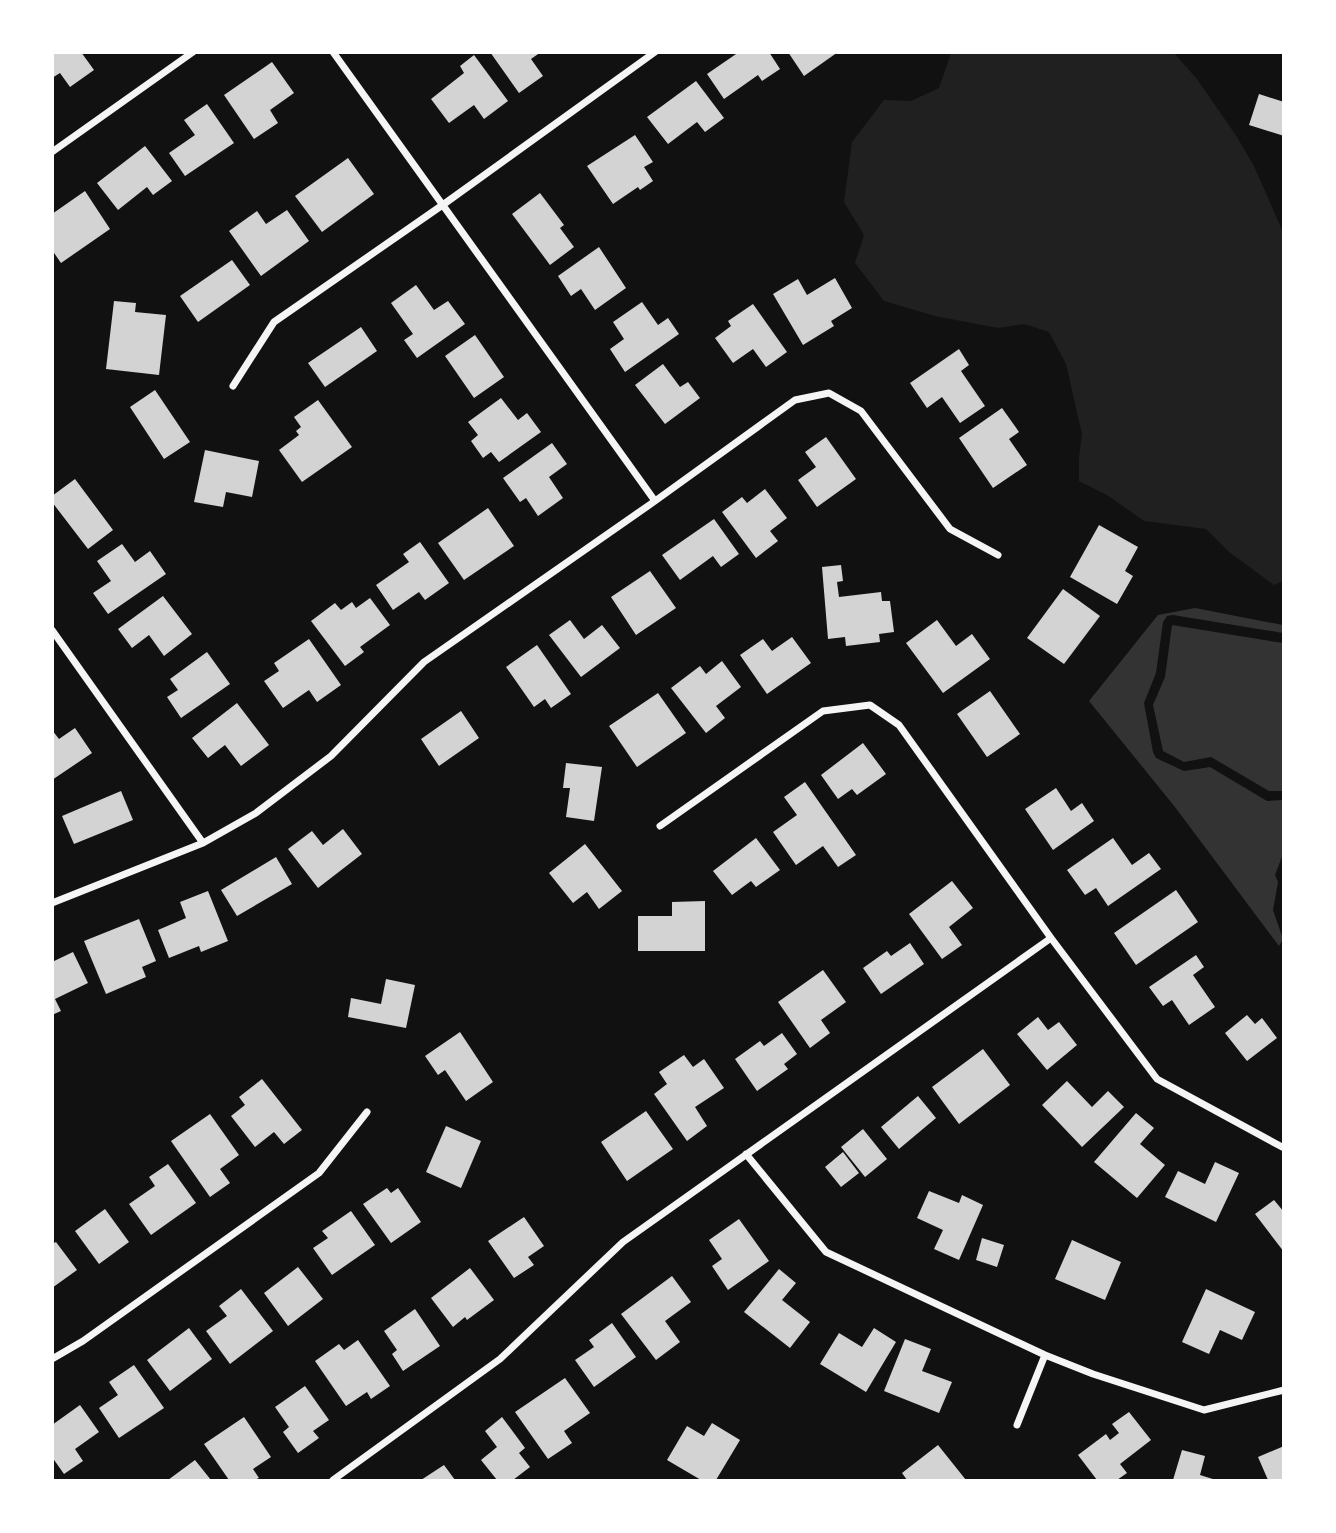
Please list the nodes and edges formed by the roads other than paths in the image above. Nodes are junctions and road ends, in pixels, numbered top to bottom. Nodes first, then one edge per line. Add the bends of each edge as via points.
1 (193, 52) edge
2 (333, 52) edge
3 (655, 52) edge
4 (52, 152) edge
5 (444, 204) junction
6 (233, 386) dead end
7 (655, 501) junction
8 (998, 555) dead end
9 (52, 630) edge
10 (660, 826) dead end
11 (203, 843) junction
12 (52, 903) edge
13 (1051, 938) junction
14 (367, 1112) dead end
15 (1283, 1148) edge
16 (746, 1154) junction
17 (1045, 1354) junction
18 (52, 1359) edge
19 (1283, 1390) edge
20 (1017, 1425) dead end
21 (333, 1480) edge

1 - 4 street
2 - 5 street
3 - 5 street
5 - 6 street via 274,322
5 - 7 street
7 - 8 street via 795,400 829,393 861,411 950,529
7 - 11 street via 424,662 331,756 256,813
9 - 11 street
10 - 13 street via 823,710 870,705 899,725
11 - 12 street
13 - 15 street via 1157,1079
13 - 16 street
14 - 18 street via 319,1173
16 - 17 street via 826,1252
16 - 21 street via 623,1242 500,1359
17 - 19 street via 1204,1410
17 - 20 street

